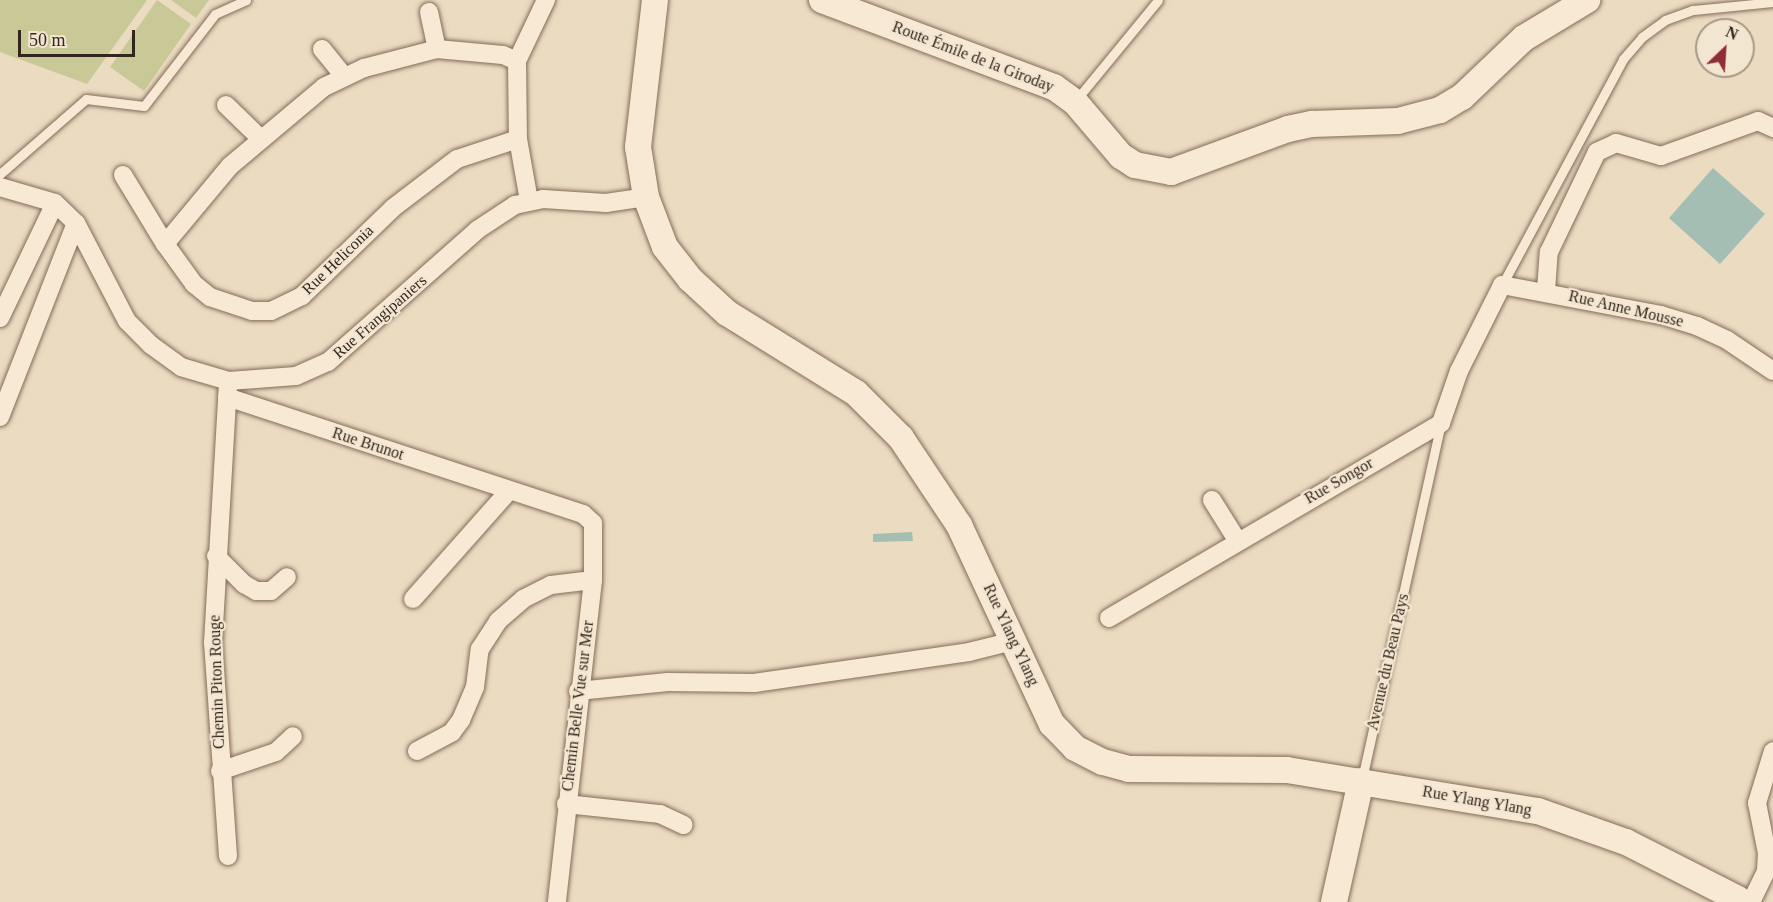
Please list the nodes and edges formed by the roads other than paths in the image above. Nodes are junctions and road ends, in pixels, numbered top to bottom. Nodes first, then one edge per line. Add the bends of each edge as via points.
1 (246, 0) edge
2 (546, 0) edge
3 (655, 0) edge
4 (674, 0) edge
5 (822, 0) edge
6 (1158, 0) edge
7 (1587, 0) edge
8 (1773, 2) edge
9 (429, 12) dead end
10 (653, 35) junction
11 (322, 49) dead end
12 (437, 49) junction
13 (517, 61) junction
14 (343, 75) junction
15 (1075, 102) junction
16 (226, 105) dead end
17 (1773, 128) edge
18 (261, 139) junction
19 (518, 139) junction
20 (0, 174) edge
21 (123, 175) dead end
22 (0, 187) edge
23 (646, 197) junction
24 (529, 201) junction
25 (55, 203) junction
26 (76, 223) junction
27 (165, 244) junction
28 (1502, 285) junction
29 (1546, 291) junction
30 (0, 318) edge
31 (1773, 371) edge
32 (228, 389) junction
33 (0, 417) edge
34 (1441, 423) junction
35 (509, 491) junction
36 (1212, 500) dead end
37 (583, 514) joint
38 (1237, 540) junction
39 (216, 556) junction
40 (287, 577) dead end
41 (593, 580) junction
42 (413, 599) dead end
43 (1109, 618) dead end
44 (1013, 641) junction
45 (578, 691) junction
46 (293, 736) dead end
47 (1773, 751) edge
48 (417, 752) dead end
49 (220, 771) junction
50 (1361, 781) junction
51 (566, 804) junction
52 (684, 825) dead end
53 (1769, 843) edge
54 (228, 856) dead end
55 (1676, 868) junction
56 (1744, 901) edge
57 (556, 902) edge
58 (1334, 902) edge
59 (1711, 902) edge

1 - 20 lane via 215,14 144,106 86,99
2 - 13 street
3 - 10 street, Rue Ylang Ylang
4 - 10 street
5 - 15 street, Route Émile de la Giroday via 1025,74
6 - 15 lane
7 - 15 street, Route Émile de la Giroday via 1524,38 1462,97 1440,110 1398,121 1312,124 1288,129 1171,172 1135,165 1121,156
8 - 28 lane via 1692,10 1665,20 1642,37 1623,59
9 - 12 street
10 - 23 street, Rue Ylang Ylang via 638,147
11 - 14 street
12 - 13 street via 503,54
12 - 14 street
13 - 19 street
14 - 18 street
16 - 18 street
17 - 29 street via 1758,121 1661,156 1616,143 1597,152 1549,252
18 - 27 street via 214,183
19 - 24 street
19 - 27 street, Rue Heliconia via 457,159 393,208 302,296 271,311 252,312 210,297 194,284
21 - 27 street, Rue Heliconia
22 - 25 street, Rue Frangipaniers
23 - 24 street, Rue Frangipaniers via 606,203
23 - 44 street, Rue Ylang Ylang via 665,247 690,279 727,313 856,393 901,438 959,525
24 - 32 street, Rue Frangipaniers via 503,210 477,230 328,362 296,376
25 - 26 street, Rue Frangipaniers
25 - 30 street
26 - 32 street, Rue Frangipaniers via 127,321 181,367
26 - 33 street
28 - 29 street, Rue Anne Mousse
28 - 34 street via 1459,371
29 - 31 street, Rue Anne Mousse via 1697,326 1727,340
32 - 35 street, Rue Brunot
32 - 39 street, Chemin Piton Rouge
34 - 38 street, Rue Songor
34 - 50 lane, Avenue du Beau Pays
35 - 37 street, Rue Brunot
35 - 42 street
36 - 38 street
37 - 41 street, Chemin Belle Vue sur Mer via 592,523 595,537
38 - 43 street, Rue Songor
39 - 40 street via 256,591 271,591
39 - 49 street, Chemin Piton Rouge via 213,643
41 - 45 street, Chemin Belle Vue sur Mer
41 - 48 street via 551,585 523,599 498,621 480,649 475,687 461,720 452,732
44 - 45 street via 950,655 754,683 668,682
44 - 50 street, Rue Ylang Ylang via 1052,724 1076,748 1102,762 1161,771 1287,770
45 - 51 street, Chemin Belle Vue sur Mer
46 - 49 street, Chemin Piton Rouge via 276,752
47 - 53 street via 1757,803
49 - 54 street, Chemin Piton Rouge
50 - 55 street, Rue Ylang Ylang via 1538,811 1590,827
50 - 58 street, Avenue du Beau Pays
51 - 52 street via 660,814
51 - 57 street, Chemin Belle Vue sur Mer
53 - 56 street via 1766,871
55 - 56 street, Rue Ylang Ylang
55 - 59 street, Rue Ylang Ylang

